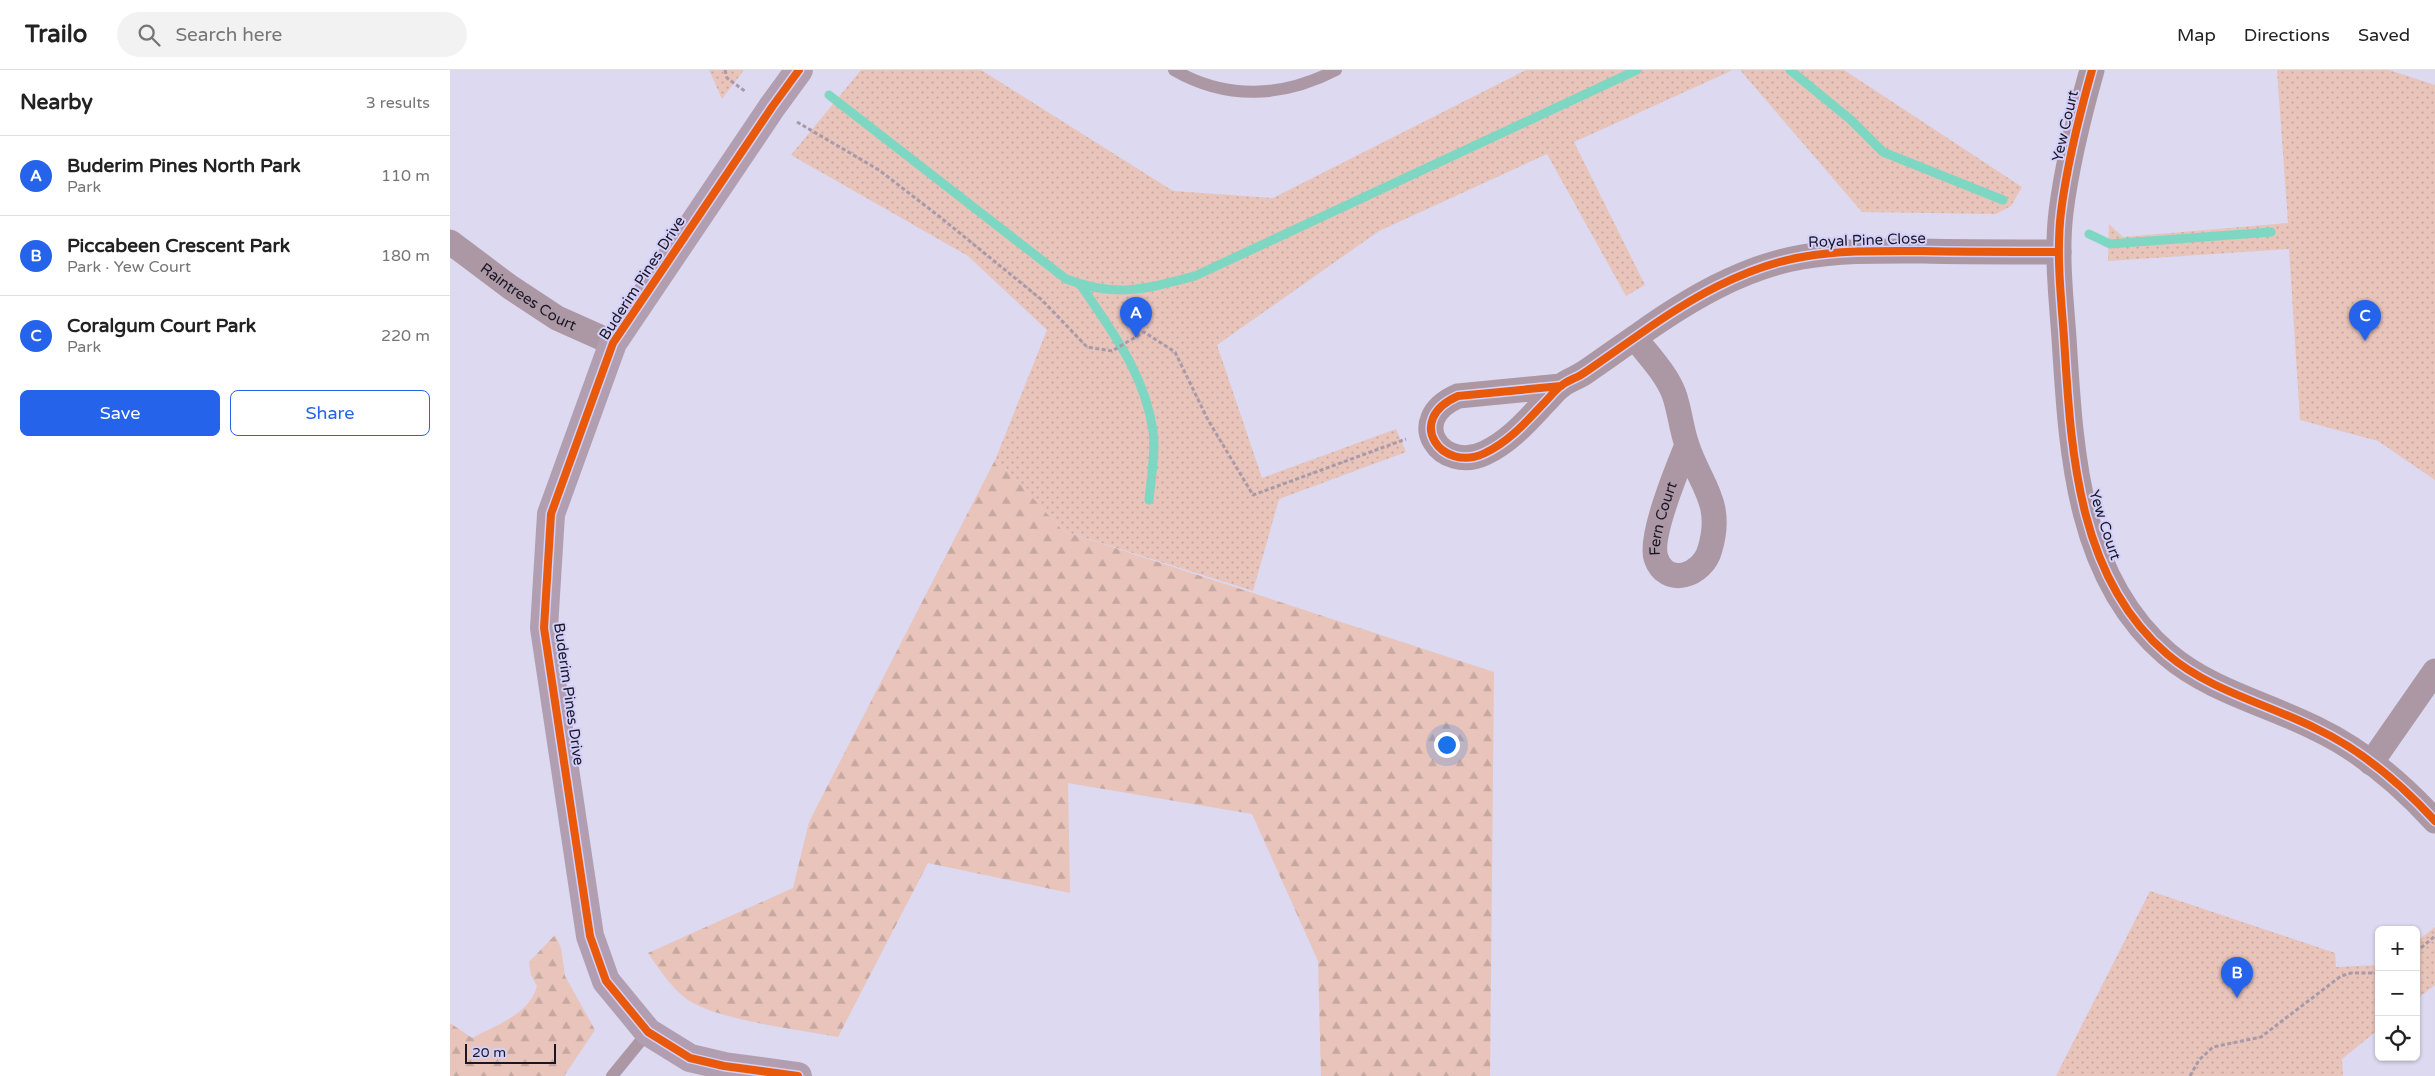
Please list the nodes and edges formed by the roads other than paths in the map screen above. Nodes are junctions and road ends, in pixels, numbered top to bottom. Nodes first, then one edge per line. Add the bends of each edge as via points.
1 (799, 70) edge
2 (1174, 70) edge
3 (1336, 70) edge
4 (2092, 70) edge
5 (450, 242) edge
6 (2058, 252) junction
7 (1635, 338) junction
8 (613, 343) junction
9 (1561, 386) junction
10 (1687, 445) dead end
11 (2435, 671) edge
12 (2371, 763) junction
13 (2435, 821) edge
14 (648, 1032) junction
15 (612, 1076) edge
16 (798, 1076) edge

1 - 8 street, Buderim Pines Drive
2 - 3 lane via 1194,82 1238,93 1266,92 1296,85
4 - 6 street, Yew Court via 2066,183
5 - 8 street, Raintrees Court via 557,318
6 - 7 street, Royal Pine Close via 1868,251 1802,257 1770,265 1704,293
6 - 12 street, Yew Court via 2067,380 2080,496 2089,530 2110,582 2144,631 2167,654 2251,702 2319,729
7 - 9 street, Royal Pine Close
7 - 10 street via 1673,392
8 - 14 street, Buderim Pines Drive via 551,514 544,628 590,936 606,981
9 - 9 street, Royal Pine Close via 1510,438 1484,454 1460,458 1448,454 1435,443 1430,430 1433,416 1442,403 1458,396
11 - 12 street
12 - 13 street, Yew Court
14 - 15 lane
14 - 16 street, Buderim Pines Drive via 690,1058

